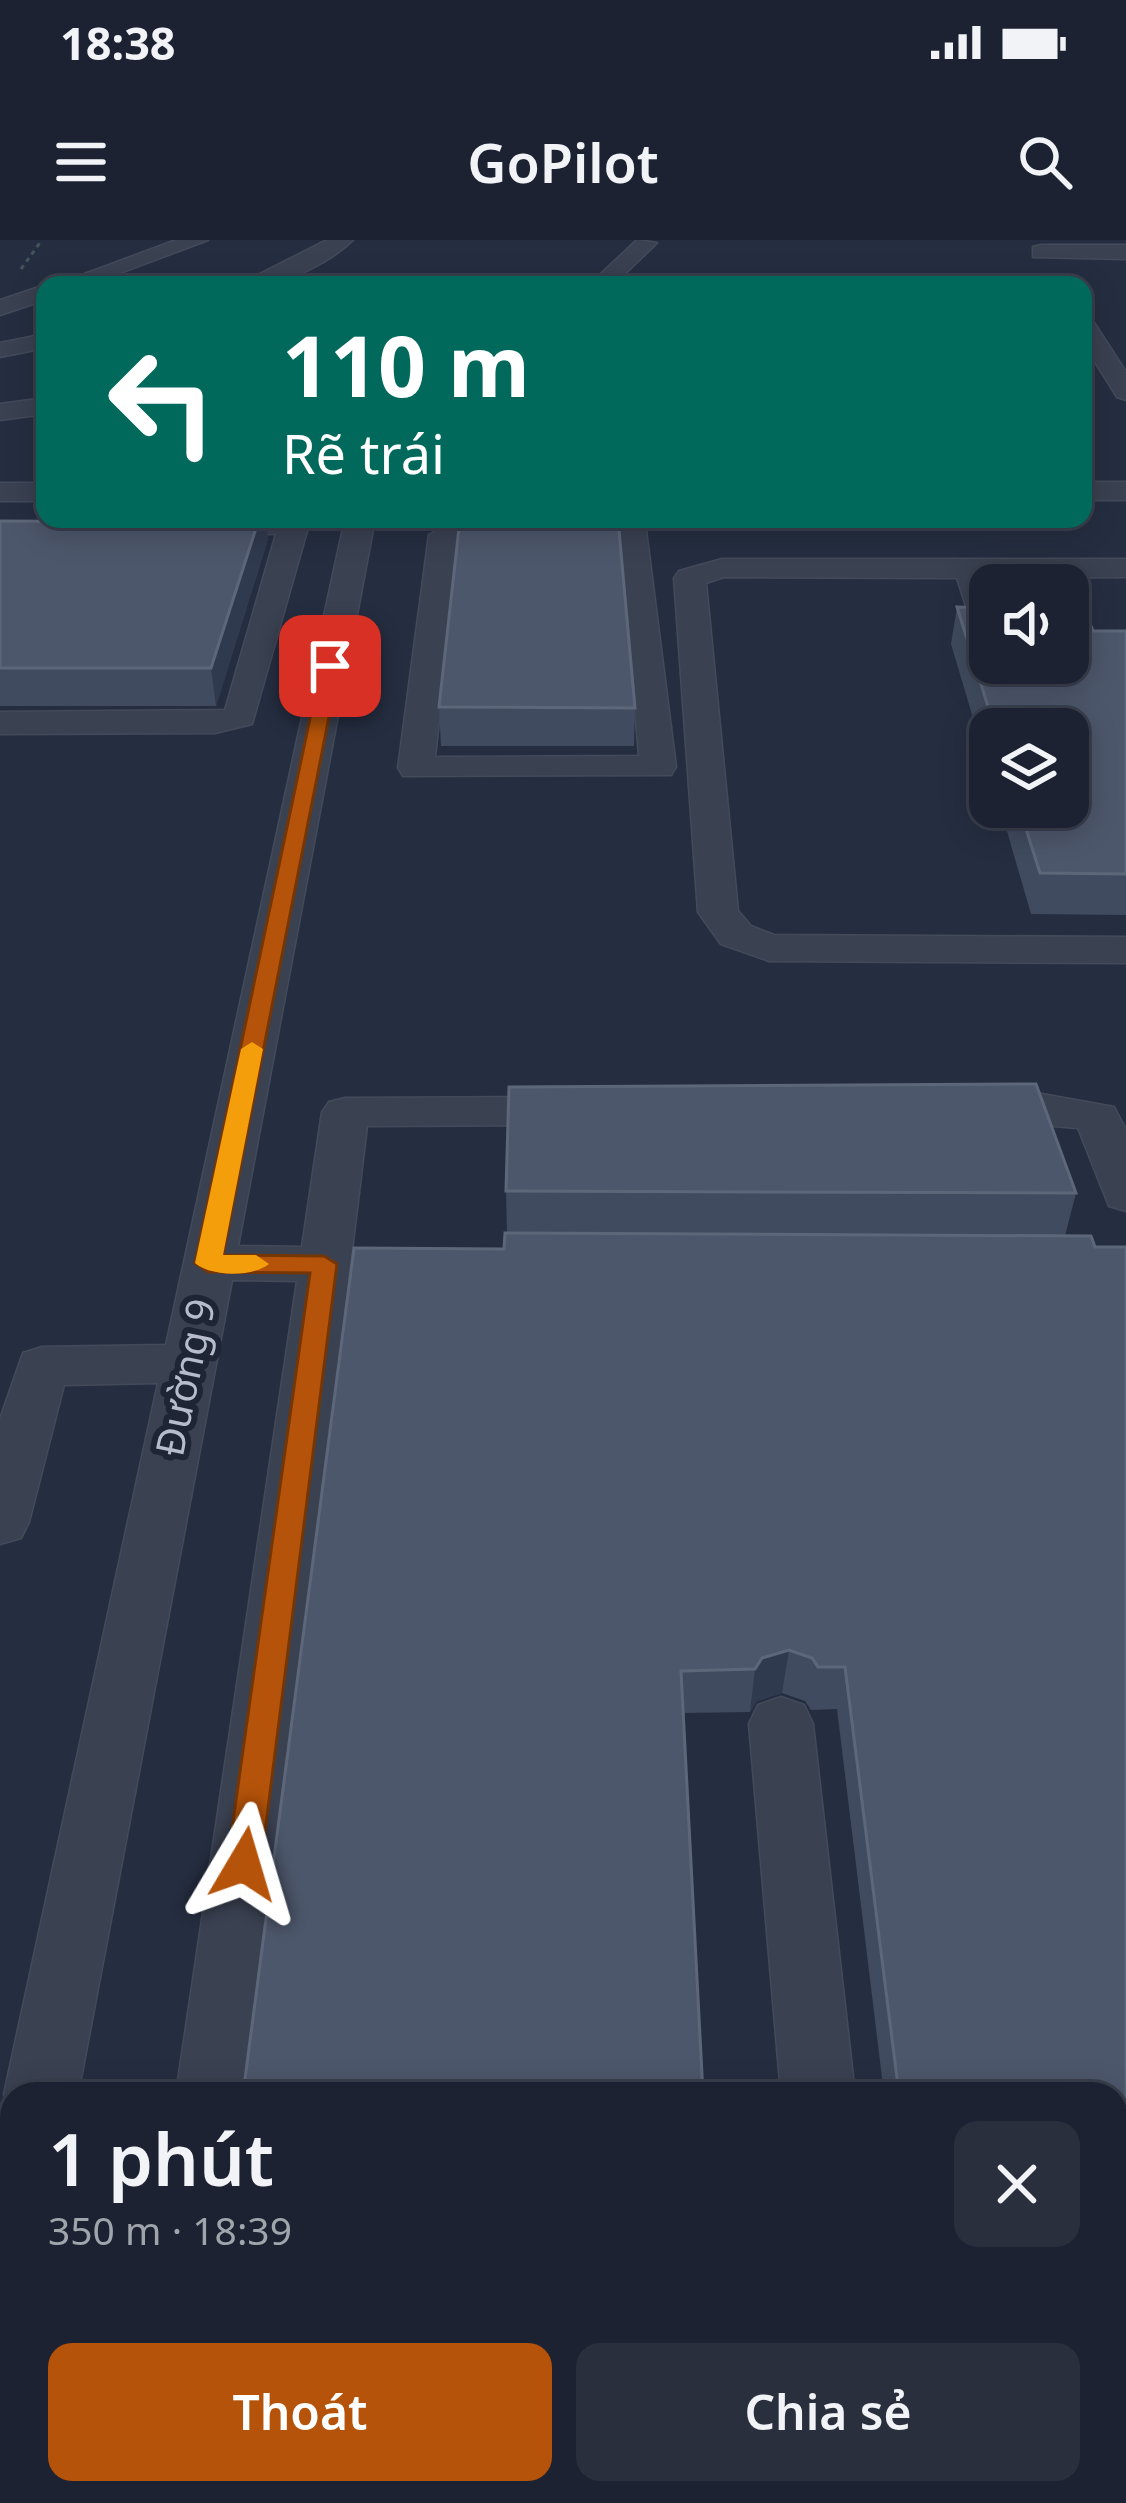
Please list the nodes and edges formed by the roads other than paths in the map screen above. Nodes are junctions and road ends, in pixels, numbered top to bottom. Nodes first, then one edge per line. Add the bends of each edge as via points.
1 (197, 240) edge
2 (342, 240) edge
3 (646, 243) edge
4 (1126, 252) edge
5 (1046, 254) edge
6 (92, 276) edge
7 (287, 276) edge
8 (610, 276) edge
9 (36, 295) edge
10 (0, 308) edge
11 (1092, 337) edge
12 (36, 343) edge
13 (0, 350) edge
14 (1126, 392) edge
15 (36, 407) edge
16 (0, 412) edge
17 (1092, 491) edge
18 (1126, 491) edge
19 (0, 492) edge
20 (36, 492) edge
21 (290, 528) edge
22 (358, 528) edge
23 (567, 528) edge
24 (588, 528) edge
25 (1089, 568) edge
26 (1126, 568) edge
27 (969, 569) edge
28 (1126, 581) edge
29 (1089, 582) edge
30 (0, 723) edge
31 (1126, 950) edge
32 (926, 1109) edge
33 (624, 1110) edge
34 (1126, 1195) edge
35 (341, 1258) junction
36 (208, 1263) junction
37 (187, 1364) junction
38 (14, 1421) edge
39 (0, 1522) edge
40 (781, 1724) dead end
41 (42, 2082) edge
42 (215, 2082) edge
43 (817, 2082) edge

1 - 6 street
2 - 7 street via 271,274
3 - 8 street
4 - 5 street
9 - 10 street
11 - 14 street
12 - 13 street
15 - 16 street
17 - 18 street
19 - 20 street
21 - 30 street via 244,714 215,722
22 - 36 street, Đường 9
23 - 24 street via 444,536 416,768 658,767 635,536
25 - 26 street
27 - 31 street via 722,568 690,578 718,912 736,935 770,948
28 - 29 street
32 - 34 street via 1042,1108 1098,1118
33 - 35 street via 345,1112
35 - 36 street
35 - 42 street
36 - 37 street, Đường 9
37 - 38 street via 42,1366
37 - 41 street, Đường 9
38 - 39 street
40 - 43 street

